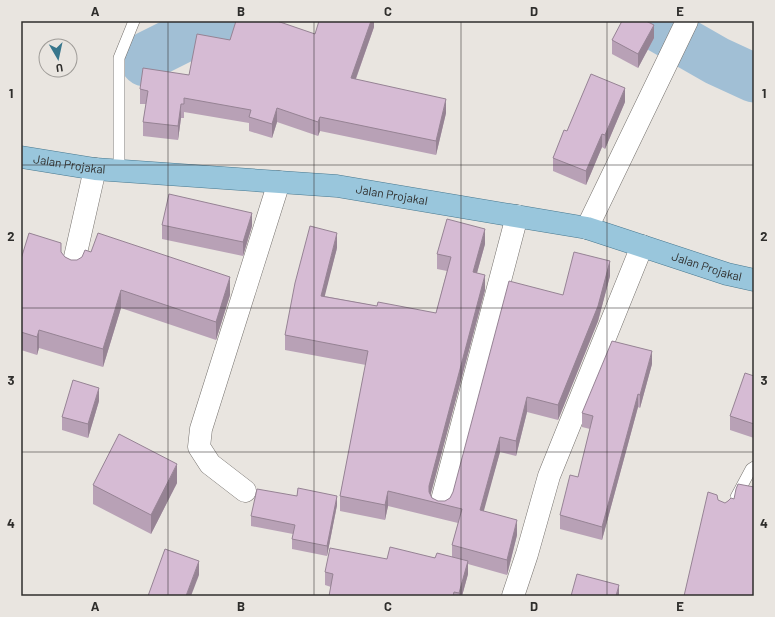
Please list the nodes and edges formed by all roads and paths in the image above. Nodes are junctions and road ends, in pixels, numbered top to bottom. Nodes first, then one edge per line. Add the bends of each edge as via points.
1 (134, 21) edge
2 (687, 22) edge
3 (21, 157) edge
4 (95, 170) junction
5 (119, 171) junction
6 (279, 182) junction
7 (517, 216) junction
8 (587, 228) junction
9 (642, 246) junction
10 (73, 266) edge
11 (754, 280) edge
12 (754, 467) edge
13 (245, 491) dead end
14 (440, 504) edge
15 (730, 507) edge
16 (513, 596) edge

1 - 5 lane via 119,58
2 - 8 street
3 - 4 main road, Jalan Projakal
4 - 5 main road, Jalan Projakal
4 - 10 street
5 - 6 main road, Jalan Projakal
6 - 7 main road, Jalan Projakal via 337,186
6 - 13 street via 201,429 199,447 210,464
7 - 8 main road, Jalan Projakal
7 - 14 street
8 - 9 main road, Jalan Projakal
9 - 11 main road, Jalan Projakal via 727,274
9 - 16 street via 549,476
12 - 15 lane via 750,469

